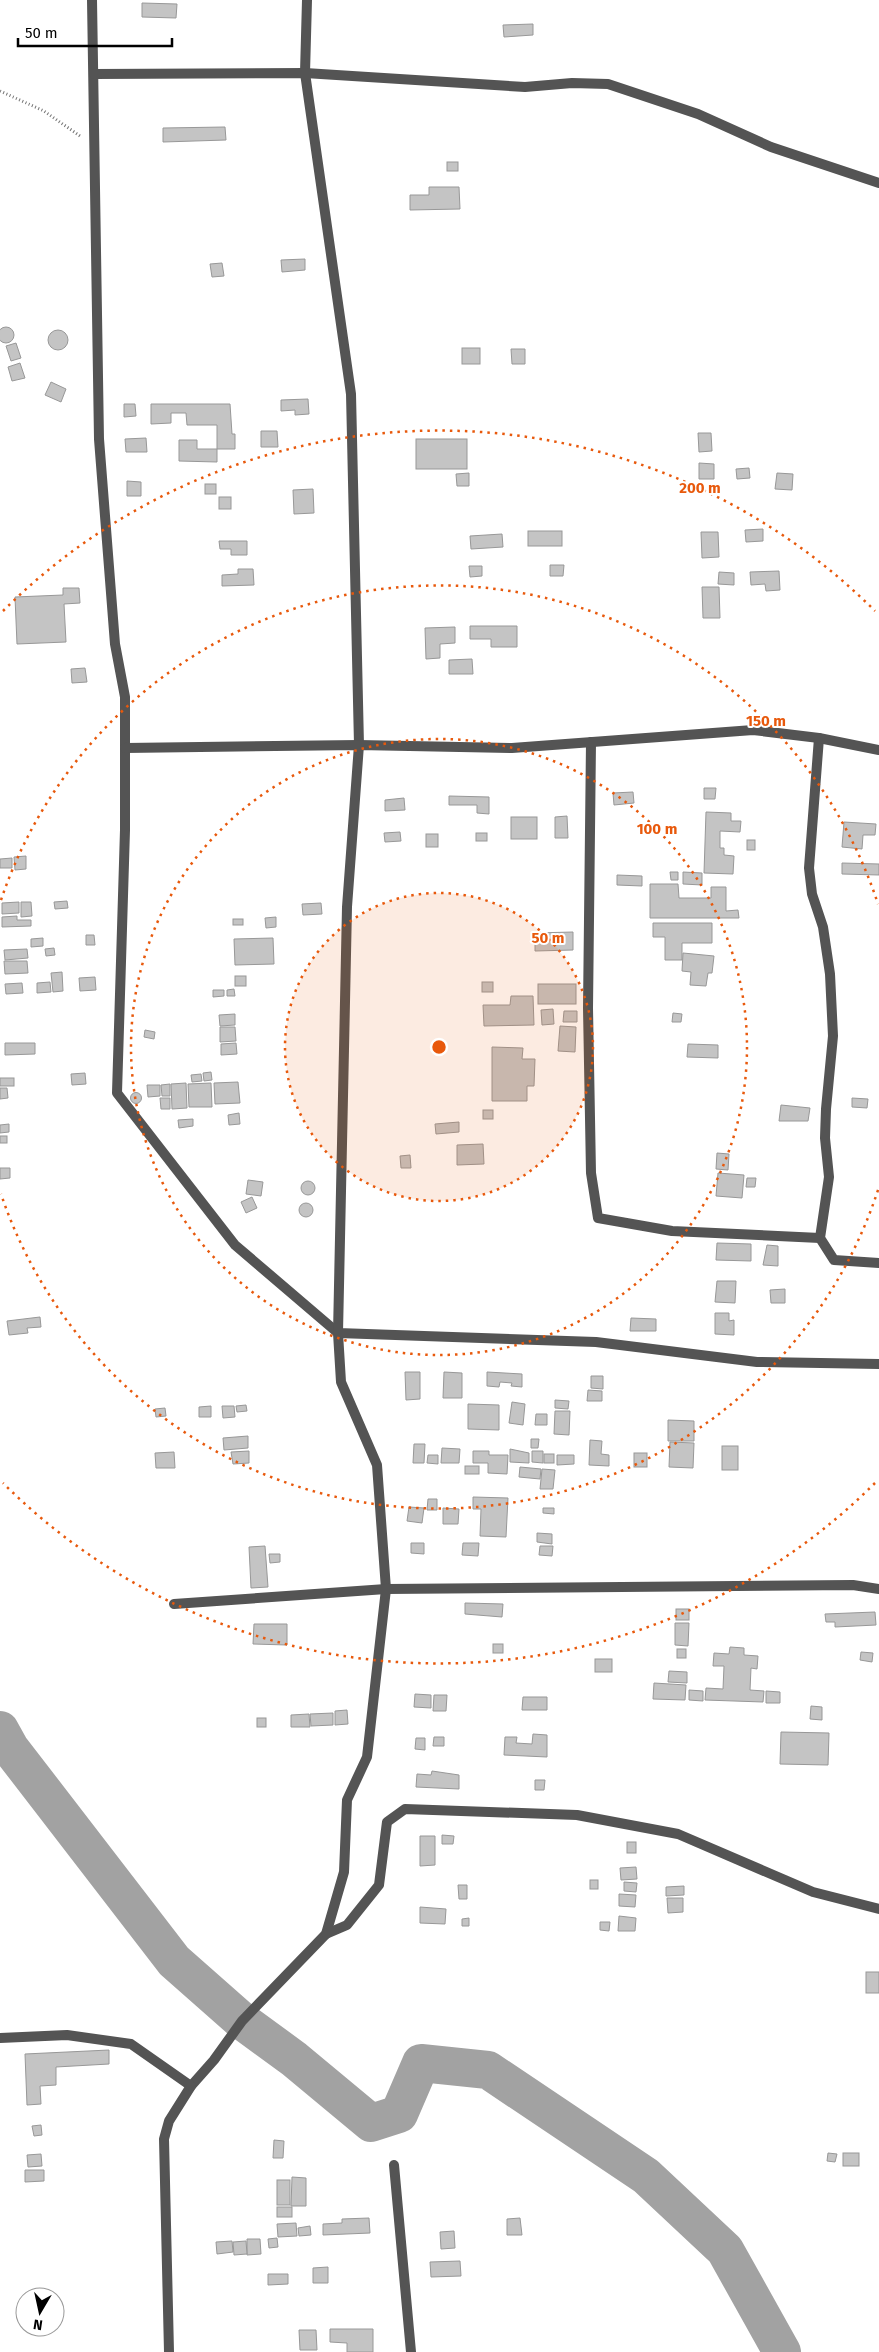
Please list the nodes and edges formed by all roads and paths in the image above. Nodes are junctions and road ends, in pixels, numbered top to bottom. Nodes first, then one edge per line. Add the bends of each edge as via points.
1 (92, 0) edge
2 (307, 0) edge
3 (305, 73) junction
4 (94, 74) junction
5 (0, 91) edge
6 (95, 147) junction
7 (879, 183) edge
8 (819, 738) junction
9 (591, 742) junction
10 (359, 745) junction
11 (125, 748) junction
12 (879, 750) edge
13 (820, 1238) junction
14 (879, 1263) edge
15 (338, 1333) junction
16 (879, 1364) edge
17 (386, 1589) junction
18 (879, 1589) edge
19 (174, 1604) dead end
20 (879, 1910) edge
21 (326, 1934) junction
22 (0, 2038) edge
23 (191, 2086) junction
24 (394, 2166) dead end
25 (168, 2352) edge
26 (411, 2352) edge

1 - 4 street
2 - 3 street
3 - 4 street
3 - 7 street via 525,87 608,84 698,114 772,147
3 - 10 street via 351,394
4 - 6 street
5 - 6 path via 44,111
6 - 11 street via 99,440 115,644 125,697
8 - 9 street via 753,730
8 - 12 street
8 - 13 street via 809,868 830,974 833,1036 825,1138 829,1177
9 - 10 street via 512,748
9 - 13 street via 588,1008 592,1173 598,1218 672,1231
10 - 11 street
10 - 15 street via 348,907
11 - 15 street via 116,1093 235,1244
13 - 14 street via 834,1260
15 - 16 street via 596,1342 757,1362
15 - 17 street via 341,1382 377,1465
17 - 18 street via 853,1585
17 - 19 street
17 - 21 street via 367,1757 347,1800 344,1872
20 - 21 street via 813,1892 678,1834 577,1815 405,1809 387,1822 379,1885 346,1925
21 - 23 street via 242,2021
22 - 23 street via 67,2035 131,2044
23 - 25 street via 169,2121 164,2139
24 - 26 street

